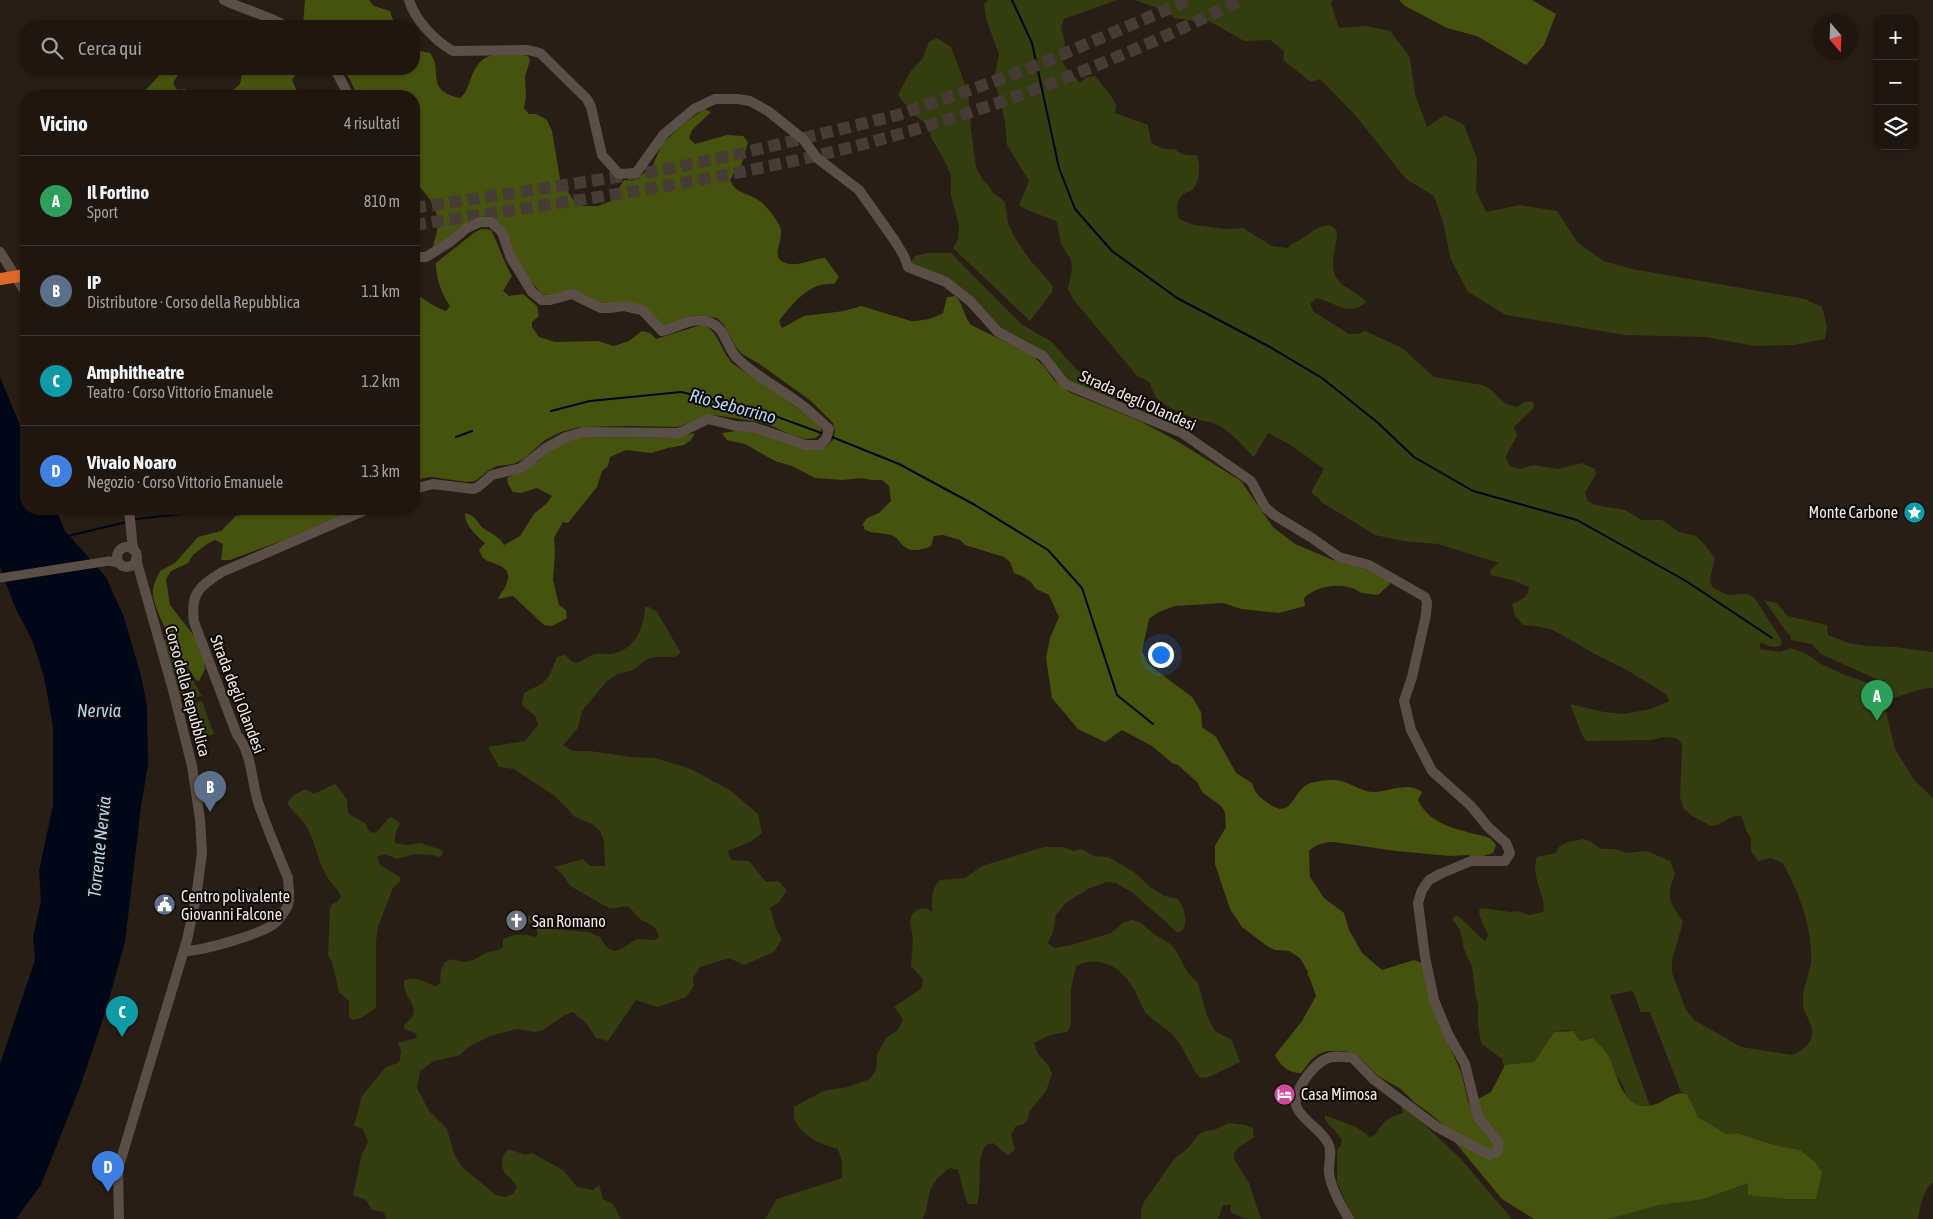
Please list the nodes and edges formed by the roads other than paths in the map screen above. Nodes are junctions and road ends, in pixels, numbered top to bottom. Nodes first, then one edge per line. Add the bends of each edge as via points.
1 (224, 0) edge
2 (409, 0) edge
3 (276, 20) edge
4 (338, 75) edge
5 (346, 90) edge
6 (0, 252) edge
7 (420, 258) edge
8 (20, 276) edge
9 (0, 279) edge
10 (20, 284) edge
11 (20, 284) edge
12 (0, 287) edge
13 (420, 488) edge
14 (130, 515) edge
15 (354, 515) edge
16 (131, 523) junction
17 (135, 555) junction
18 (116, 559) junction
19 (1, 576) edge
20 (144, 587) junction
21 (184, 951) junction
22 (119, 1219) edge
23 (1349, 1219) edge

1 - 3 main road
2 - 23 main road, Strada degli Olandesi via 414,13 432,34 453,51 540,52 587,99 602,155 619,174 636,174 678,120 694,108 715,99 738,98 768,111 804,139 817,158 859,190 895,241 908,268 946,282 970,301 998,332 1043,356 1065,384 1182,433 1251,481 1265,507 1274,515 1339,557 1369,564 1426,597 1426,615 1404,702 1411,730 1435,776 1471,806 1509,850 1505,860 1471,861 1429,880 1418,903 1434,1000 1465,1064 1478,1116 1499,1146 1498,1151 1490,1155 1437,1127 1373,1079 1352,1058 1329,1058 1319,1062 1295,1096 1296,1106 1328,1143 1333,1188
4 - 5 main road
6 - 10 main road
7 - 13 main road via 426,258 467,228 480,222 491,222 502,232 511,258 532,292 542,300 572,294 601,308 624,306 642,310 662,331 692,319 706,321 720,328 729,348 745,365 803,406 829,429 826,439 820,444 806,445 753,427 708,419 679,433 583,432 546,448 521,468 492,475 478,487 468,489 433,484
8 - 9 highway
11 - 12 highway
14 - 16 main road, Corso della Repubblica
15 - 21 main road, Strada degli Olandesi via 222,572 200,589 194,599 194,622 237,736 247,750 257,798 288,878 289,890 288,906 274,924 200,950
16 - 17 main road, Corso della Repubblica
16 - 18 main road, Corso della Repubblica
17 - 18 main road via 128,548
17 - 18 main road via 131,566
17 - 20 main road, Corso della Repubblica
18 - 19 street
18 - 20 main road, Corso della Repubblica
20 - 21 main road, Corso della Repubblica via 192,766 200,819 201,862
21 - 22 main road, Corso della Repubblica via 118,1169

